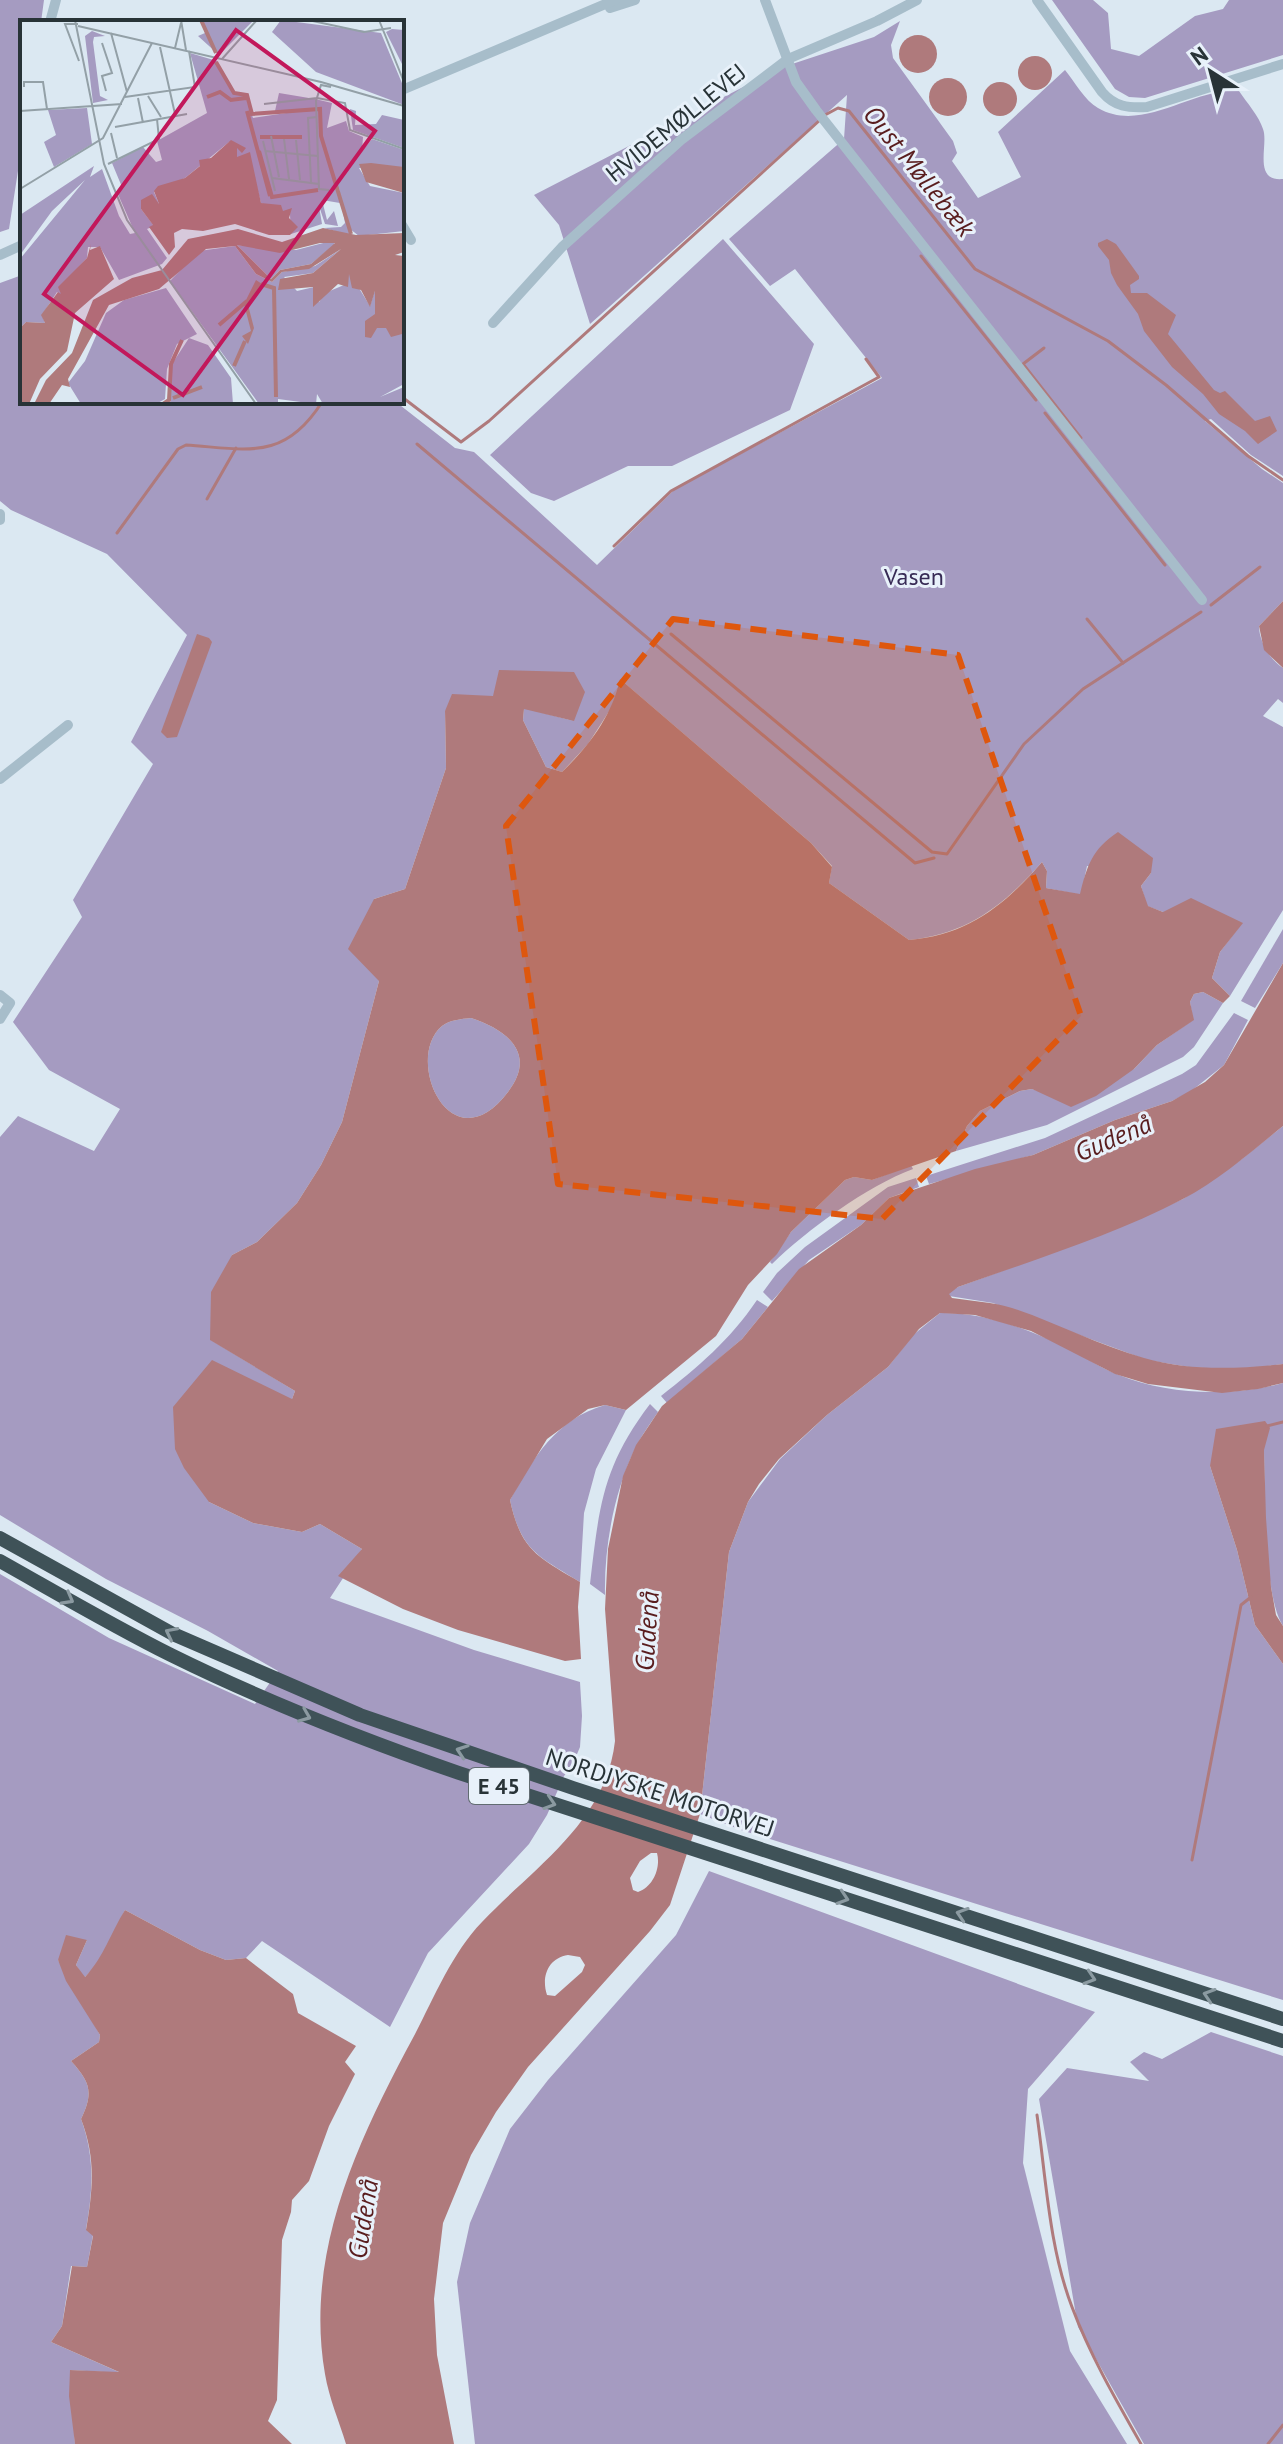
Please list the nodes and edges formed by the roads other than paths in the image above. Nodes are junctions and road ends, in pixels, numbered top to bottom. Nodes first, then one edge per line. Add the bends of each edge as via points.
1 (58, 0) edge
2 (615, 0) edge
3 (635, 0) edge
4 (765, 0) edge
5 (917, 0) edge
6 (1037, 0) edge
7 (51, 20) edge
8 (562, 24) junction
9 (788, 59) junction
10 (1283, 64) edge
11 (404, 89) edge
12 (20, 246) edge
13 (0, 255) edge
14 (493, 323) dead end
15 (1202, 600) dead end
16 (68, 725) dead end
17 (0, 779) edge
18 (0, 995) edge
19 (0, 1019) edge
20 (0, 1538) edge
21 (0, 1561) edge
22 (1283, 2019) edge
23 (1283, 2043) edge

1 - 7 street
2 - 8 street
3 - 8 street
4 - 9 street
5 - 9 street, HVIDEMØLLEVEJ
6 - 10 street via 1102,92 1127,108 1147,107
8 - 11 street
9 - 14 street, HVIDEMØLLEVEJ via 635,180 562,247
9 - 15 street via 796,82 816,110
12 - 13 street
16 - 17 street
18 - 19 street via 10,1003
22 -> 20 highway, NORDJYSKE MOTORVEJ / E 45 via 413,1734 173,1634
21 -> 23 highway, NORDJYSKE MOTORVEJ / E 45 via 169,1654 292,1711 406,1754

